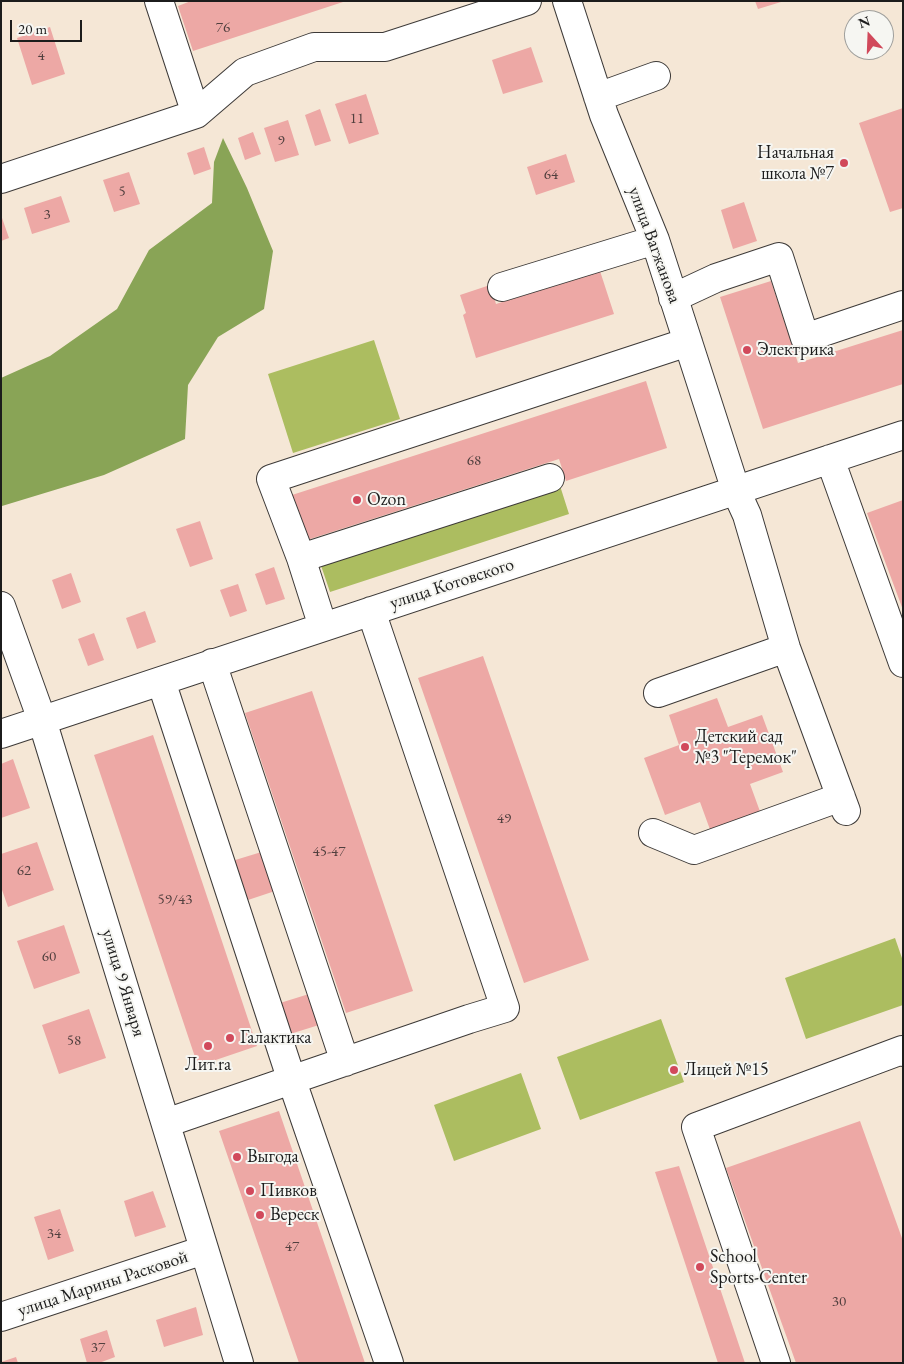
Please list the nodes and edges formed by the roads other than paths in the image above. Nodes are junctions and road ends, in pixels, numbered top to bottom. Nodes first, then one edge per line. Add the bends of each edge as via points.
1 (159, 1) edge
2 (527, 1) edge
3 (567, 1) edge
4 (656, 76) dead end
5 (598, 97) junction
6 (196, 114) junction
7 (1, 179) edge
8 (655, 240) junction
9 (502, 287) dead end
10 (674, 298) junction
11 (903, 305) edge
12 (688, 342) junction
13 (903, 435) edge
14 (830, 459) junction
15 (550, 478) dead end
16 (736, 491) junction
17 (301, 558) junction
18 (1, 606) edge
19 (371, 611) junction
20 (323, 627) junction
21 (786, 648) junction
22 (212, 663) junction
23 (903, 663) edge
24 (161, 681) junction
25 (658, 693) dead end
26 (42, 720) junction
27 (1, 734) edge
28 (653, 833) dead end
29 (903, 1052) edge
30 (346, 1062) junction
31 (292, 1081) junction
32 (166, 1123) junction
33 (204, 1250) junction
34 (1, 1317) edge
35 (239, 1363) edge
36 (389, 1363) edge
37 (776, 1363) edge

1 - 6 street
2 - 6 street via 385,47 314,47 245,72
3 - 5 street, улица Вагжанова
4 - 5 street
5 - 8 street, улица Вагжанова
6 - 7 street
8 - 9 street
8 - 10 street, улица Вагжанова
10 - 11 street via 716,278 779,257 805,338
10 - 12 street, улица Вагжанова
12 - 16 street, улица Вагжанова
12 - 17 street via 271,479
13 - 14 street, улица Котовского
14 - 16 street, улица Котовского
14 - 23 street
15 - 17 street
16 - 19 street, улица Котовского
16 - 21 street, улица Вагжанова via 747,516
17 - 20 street
18 - 26 street, улица 9 Января
19 - 20 street, улица Котовского
19 - 30 street via 505,1008
20 - 22 street, улица Котовского
21 - 25 street
21 - 28 street, улица Вагжанова via 843,804 694,850
22 - 24 street, улица Котовского
22 - 30 street
24 - 26 street, улица Котовского
24 - 31 street
26 - 27 street, улица Котовского
26 - 32 street, улица 9 Января
29 - 37 street via 696,1127
30 - 31 street
31 - 32 street
31 - 36 street
32 - 33 street, улица 9 Января
33 - 34 street, улица Марины Расковой
33 - 35 street, улица 9 Января

